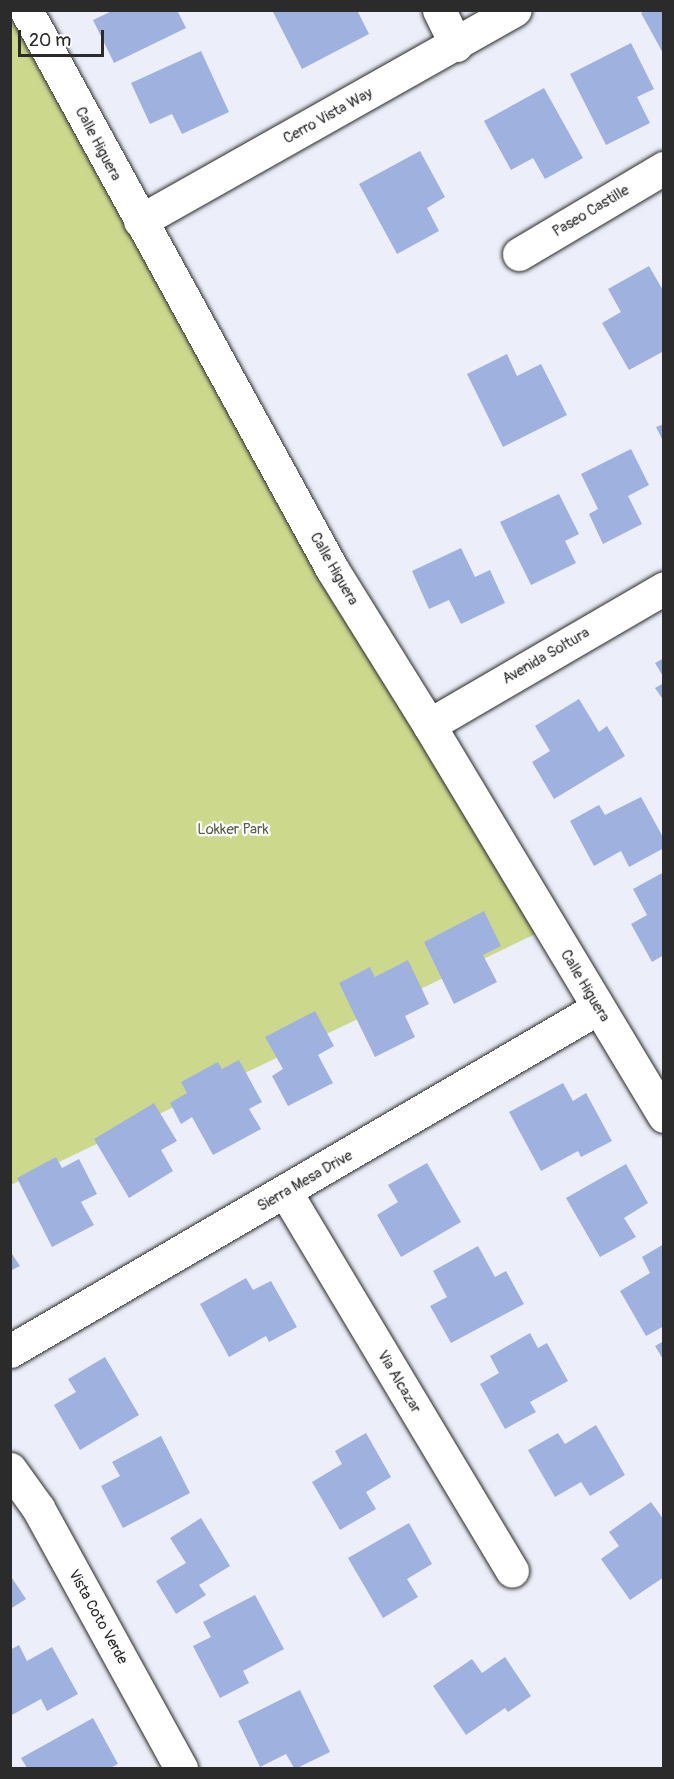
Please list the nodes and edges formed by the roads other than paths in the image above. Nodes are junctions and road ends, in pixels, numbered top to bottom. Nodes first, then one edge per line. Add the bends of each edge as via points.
1 (26, 10) edge
2 (440, 10) edge
3 (515, 10) edge
4 (456, 45) junction
5 (663, 168) edge
6 (140, 221) junction
7 (519, 254) dead end
8 (663, 588) edge
9 (429, 724) junction
10 (598, 1008) junction
11 (663, 1116) edge
12 (286, 1193) junction
13 (10, 1352) edge
14 (10, 1469) edge
15 (512, 1571) dead end
16 (181, 1768) edge

1 - 6 street, Calle Higuera
2 - 4 street
3 - 4 street, Cerro Vista Way
4 - 6 street, Cerro Vista Way
5 - 7 street, Paseo Castille
6 - 9 street, Calle Higuera via 332,569
8 - 9 street, Avenida Soltura
9 - 10 street, Calle Higuera
10 - 11 street, Calle Higuera
10 - 12 street, Sierra Mesa Drive
12 - 13 street, Sierra Mesa Drive
12 - 15 street, Via Alcazar
14 - 16 street, Vista Coto Verde via 38,1508

